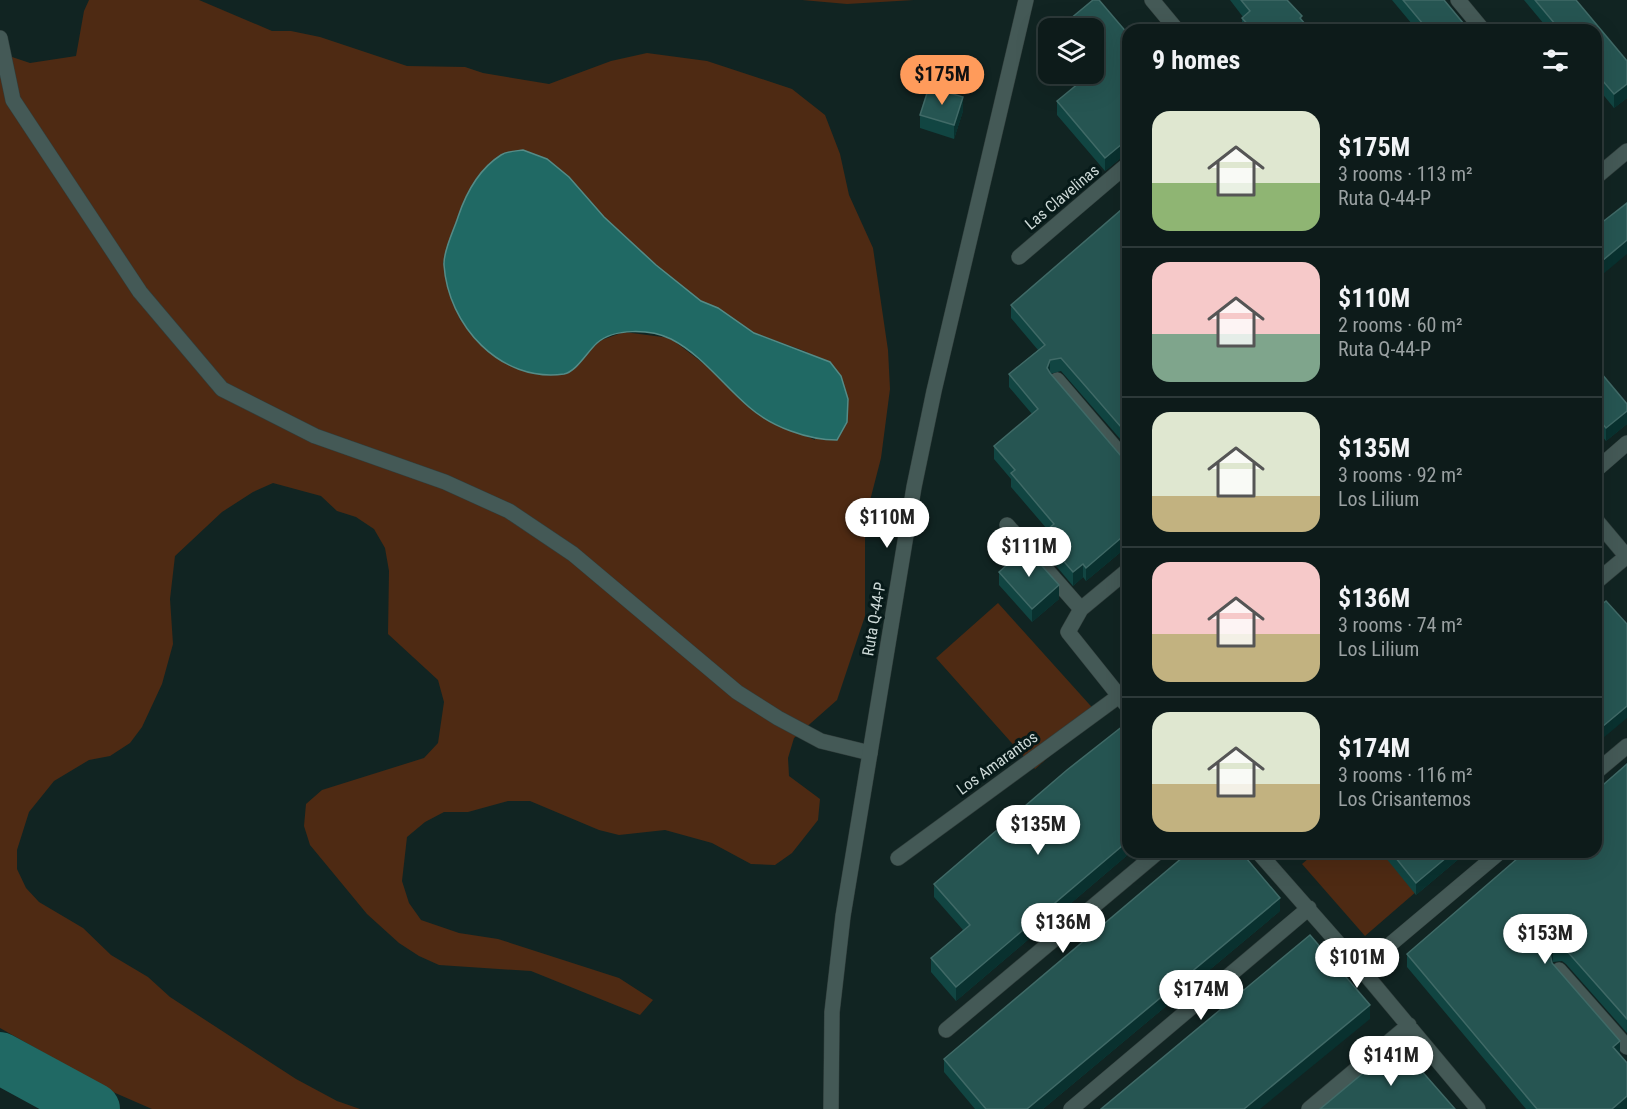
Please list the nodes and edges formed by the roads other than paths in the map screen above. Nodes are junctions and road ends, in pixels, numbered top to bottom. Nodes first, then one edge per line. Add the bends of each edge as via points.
1 (1026, 0) edge
2 (1152, 0) edge
3 (1458, 0) edge
4 (1172, 24) edge
5 (1478, 24) edge
6 (0, 38) edge
7 (1627, 151) edge
8 (1122, 169) edge
9 (1602, 169) edge
10 (1019, 257) dead end
11 (1058, 380) edge
12 (1627, 443) edge
13 (1122, 456) edge
14 (1602, 465) edge
15 (1006, 525) dead end
16 (1602, 527) edge
17 (1627, 556) edge
18 (1122, 575) edge
19 (1602, 577) edge
20 (1081, 609) junction
21 (1122, 700) edge
22 (1122, 702) edge
23 (1627, 746) edge
24 (870, 753) junction
25 (1602, 767) edge
26 (898, 858) dead end
27 (1151, 858) edge
28 (1268, 858) edge
29 (1493, 858) edge
30 (1309, 908) junction
31 (1361, 969) junction
32 (1559, 970) edge
33 (1409, 1025) junction
34 (946, 1030) dead end
35 (1627, 1047) edge
36 (831, 1109) edge
37 (1071, 1109) edge
38 (1309, 1109) edge
39 (1478, 1109) edge

1 - 24 street, Ruta Q-44-P via 923,444
2 - 4 street
3 - 5 street
6 - 24 street via 13,100 140,292 222,390 315,436 445,482 508,511 573,554 737,692 821,741
7 - 9 street
8 - 10 street, Las Clavelinas
11 - 13 street
12 - 14 street
15 - 20 street
16 - 17 street
17 - 19 street
18 - 20 street
20 - 21 street via 1068,632
22 - 26 street, Los Amarantos
23 - 25 street
24 - 36 street, Ruta Q-44-P via 843,916 832,1012
27 - 34 street
28 - 30 street
29 - 31 street
30 - 31 street
30 - 37 street
31 - 33 street
32 - 35 street
33 - 38 street
33 - 39 street

